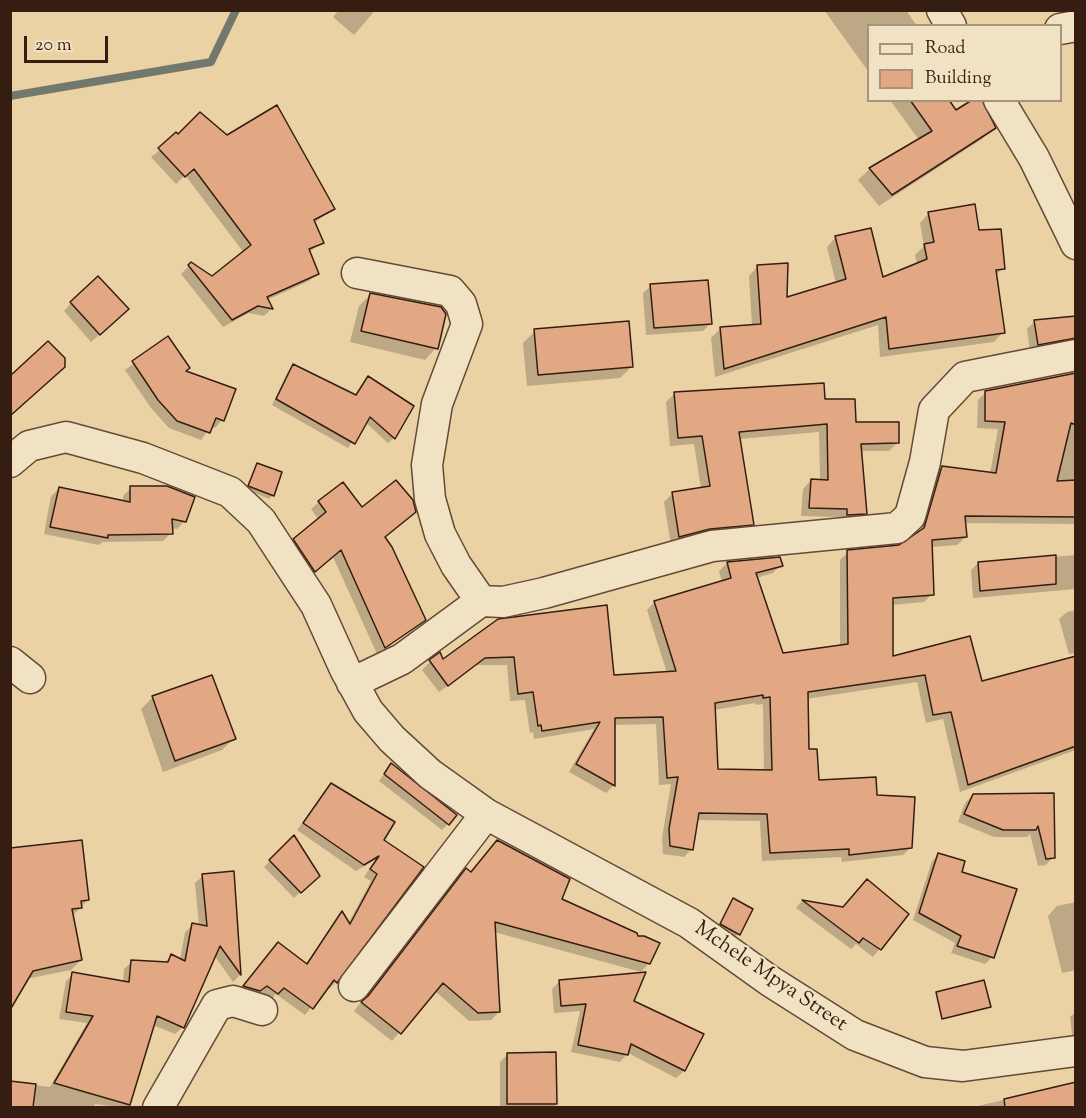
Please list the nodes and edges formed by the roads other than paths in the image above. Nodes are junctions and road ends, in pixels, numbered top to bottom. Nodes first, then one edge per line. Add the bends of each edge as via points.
1 (942, 10) edge
2 (950, 24) edge
3 (1000, 102) edge
4 (1076, 244) edge
5 (357, 273) dead end
6 (1076, 355) edge
7 (10, 462) edge
8 (481, 601) junction
9 (352, 683) junction
10 (486, 814) junction
11 (354, 986) dead end
12 (262, 1010) dead end
13 (1076, 1051) edge
14 (158, 1107) edge

1 - 2 street
3 - 4 street via 1034,158
5 - 8 street via 450,291 461,304 467,324 437,404 427,465 430,499 440,534
6 - 8 street via 965,377 934,410 910,516 897,528 712,546 544,593 503,602
7 - 9 street, Mchele Mpya Street via 29,446 66,437 143,458 230,492 261,520 316,605
8 - 9 street via 402,659
9 - 10 street, Mchele Mpya Street via 368,711 392,739 430,774
10 - 11 street
10 - 13 street, Mchele Mpya Street via 689,923 855,1035 925,1062 963,1066
12 - 14 street via 233,1001 217,1005

